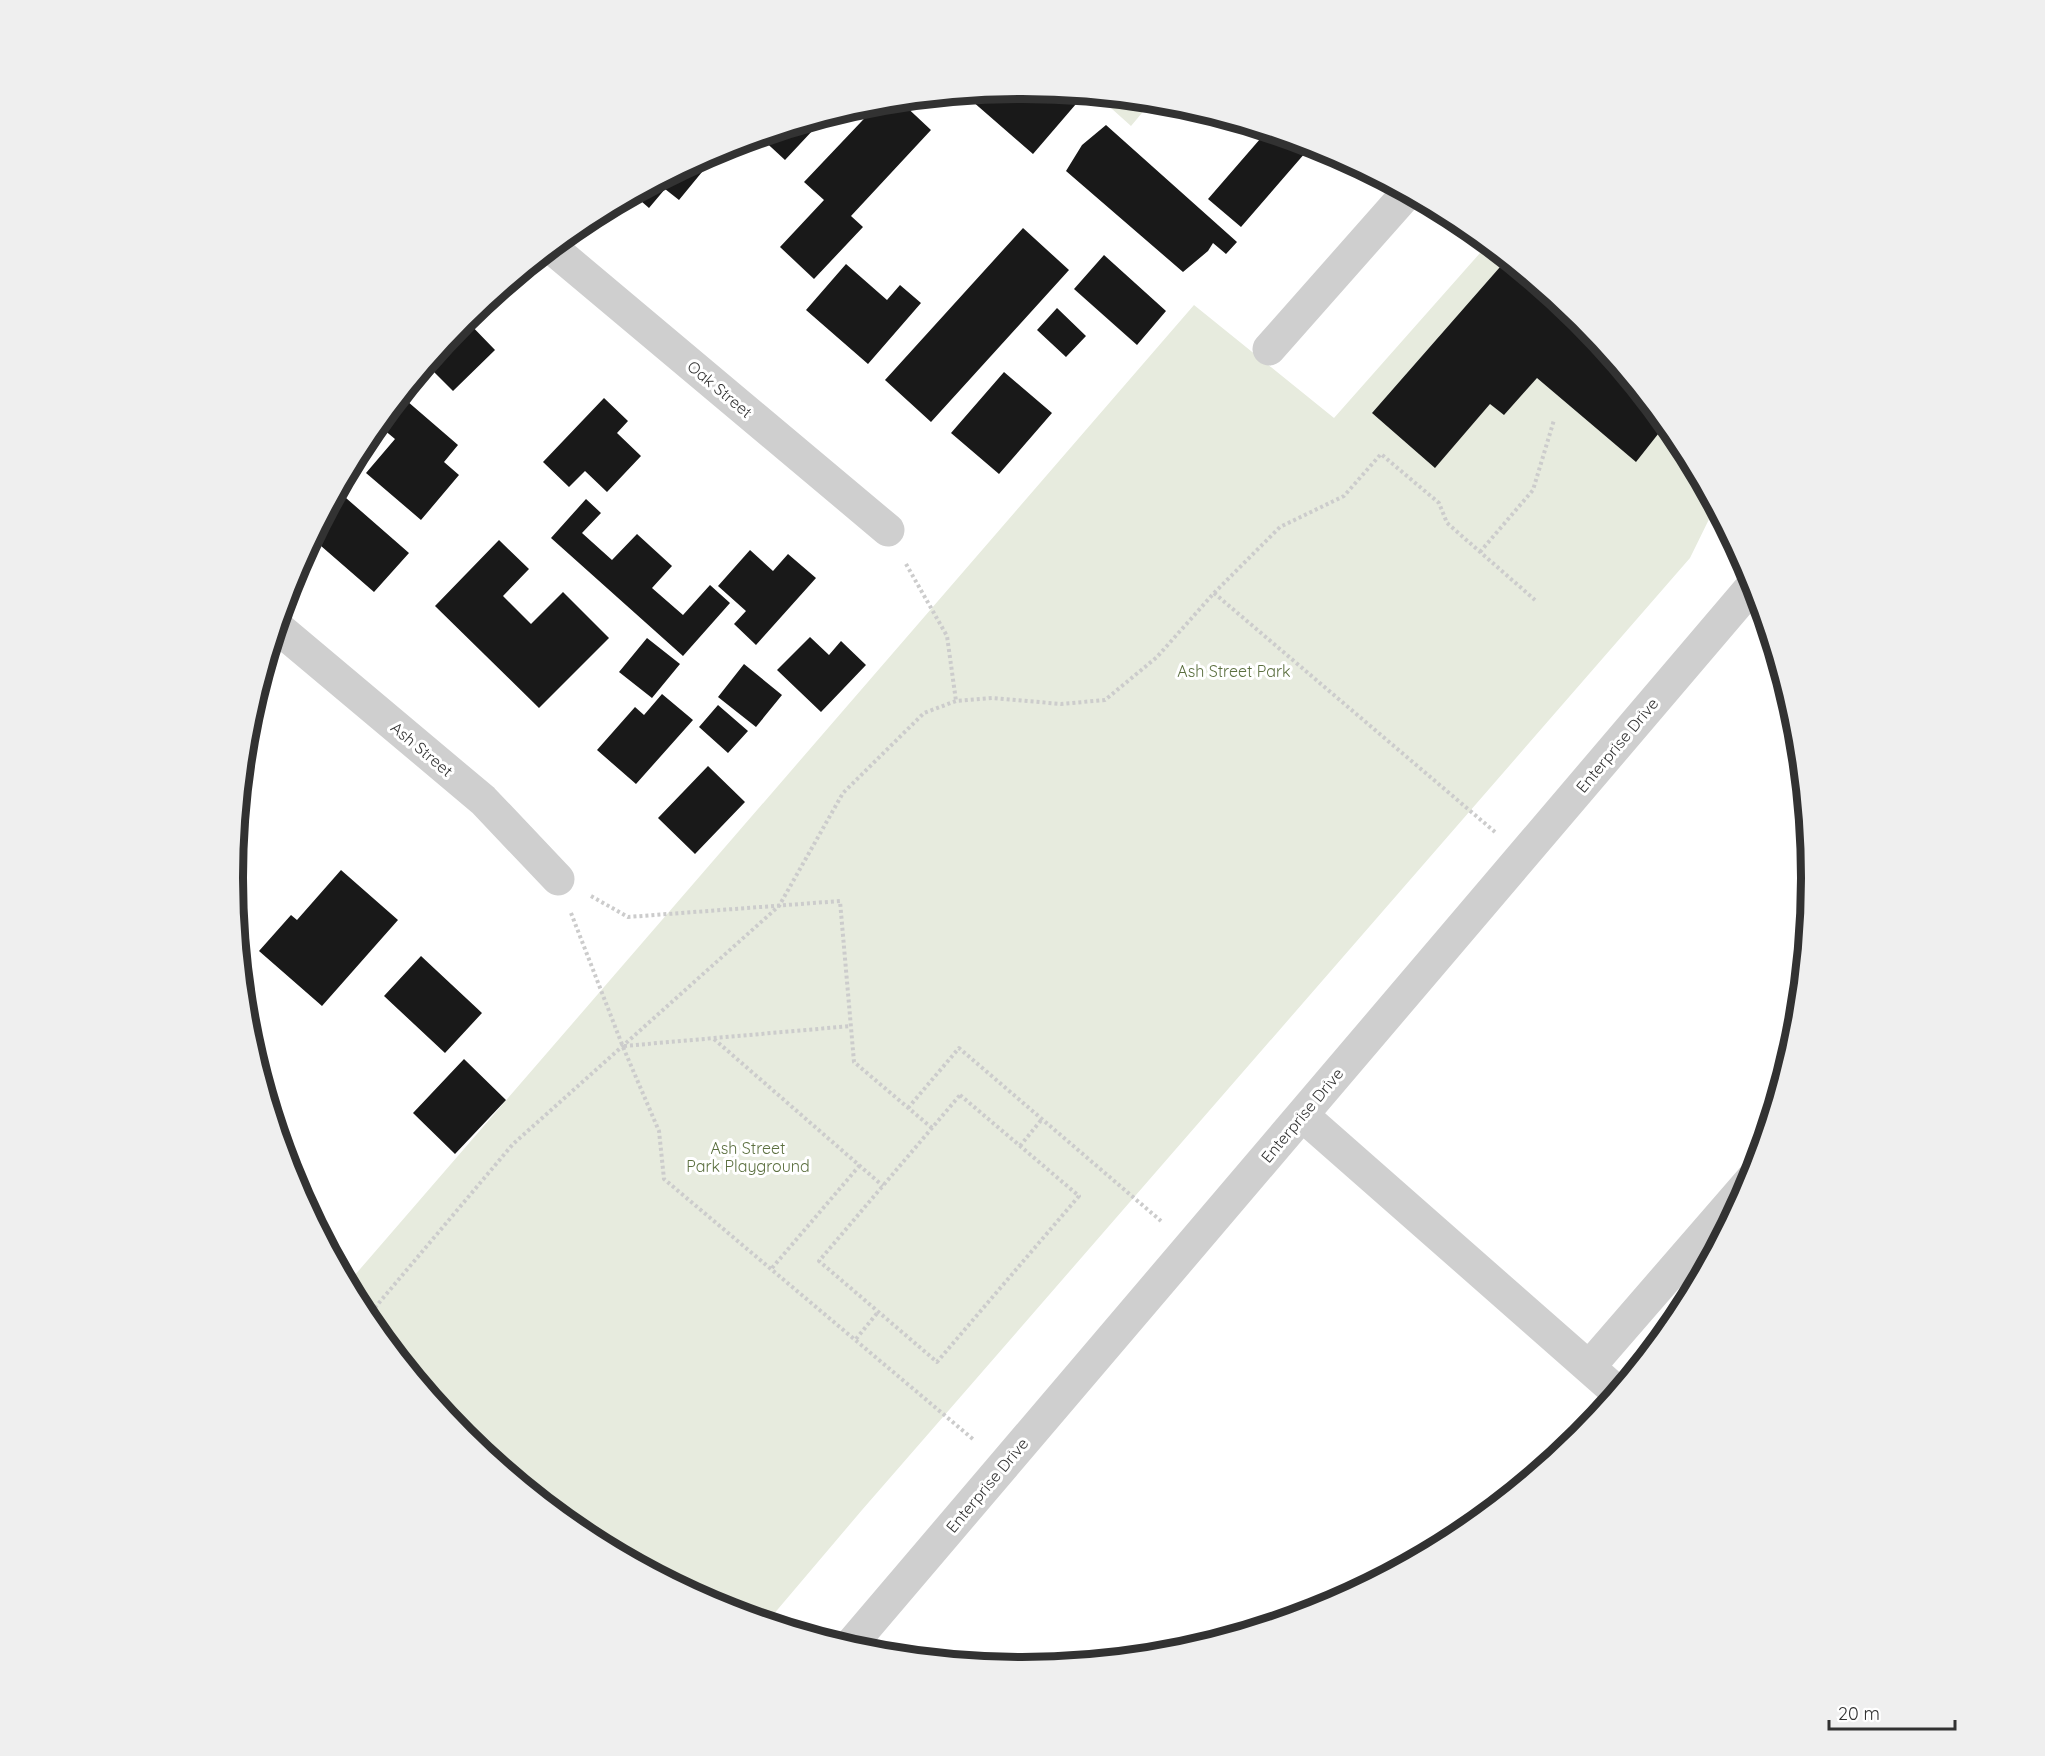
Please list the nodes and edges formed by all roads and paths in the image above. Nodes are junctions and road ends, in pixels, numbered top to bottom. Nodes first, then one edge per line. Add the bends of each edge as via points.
1 (1403, 198) edge
2 (558, 253) edge
3 (1269, 349) dead end
4 (1554, 420) dead end
5 (888, 530) joint
6 (1480, 552) junction
7 (1746, 592) edge
8 (1215, 593) junction
9 (1535, 600) dead end
10 (284, 632) edge
11 (956, 701) junction
12 (1523, 856) junction
13 (558, 879) junction
14 (780, 906) junction
15 (851, 1026) junction
16 (714, 1039) junction
17 (622, 1047) junction
18 (908, 1108) junction
19 (1302, 1115) junction
20 (1042, 1119) junction
21 (932, 1128) junction
22 (1020, 1146) junction
23 (860, 1165) junction
24 (883, 1186) junction
25 (1729, 1206) edge
26 (1190, 1246) junction
27 (772, 1268) junction
28 (374, 1309) edge
29 (878, 1312) junction
30 (856, 1340) junction
31 (1589, 1367) junction
32 (1612, 1387) edge
33 (1004, 1465) junction
34 (856, 1638) edge

1 - 3 street
2 - 5 street, Oak Street
4 - 6 path via 1533,490
5 - 11 path via 947,636
6 - 8 path via 1447,523 1439,503 1381,454 1344,496 1280,527
6 - 9 path
7 - 12 street, Enterprise Drive
8 - 11 path via 1157,657 1105,699 1061,704 993,698
8 - 12 path
10 - 13 street, Ash Street via 483,800
11 - 14 path via 924,713 843,794
12 - 19 street, Enterprise Drive
13 - 14 path via 628,917
13 - 17 path
14 - 15 path via 840,901
14 - 17 path
15 - 16 path
15 - 18 path via 854,1062
16 - 17 path
16 - 23 path
17 - 27 path via 659,1131 664,1179
17 - 28 path via 513,1144
18 - 20 path via 959,1048
18 - 21 path
19 - 26 street, Enterprise Drive
19 - 31 street
20 - 22 path
20 - 26 path
21 - 22 path via 960,1095
21 - 24 path
22 - 29 path via 1078,1196 937,1362
23 - 24 path
23 - 27 path
24 - 29 path via 819,1261
25 - 31 street
26 - 33 street, Enterprise Drive
27 - 30 path
29 - 30 path
30 - 33 path
31 - 32 street
33 - 34 street, Enterprise Drive

